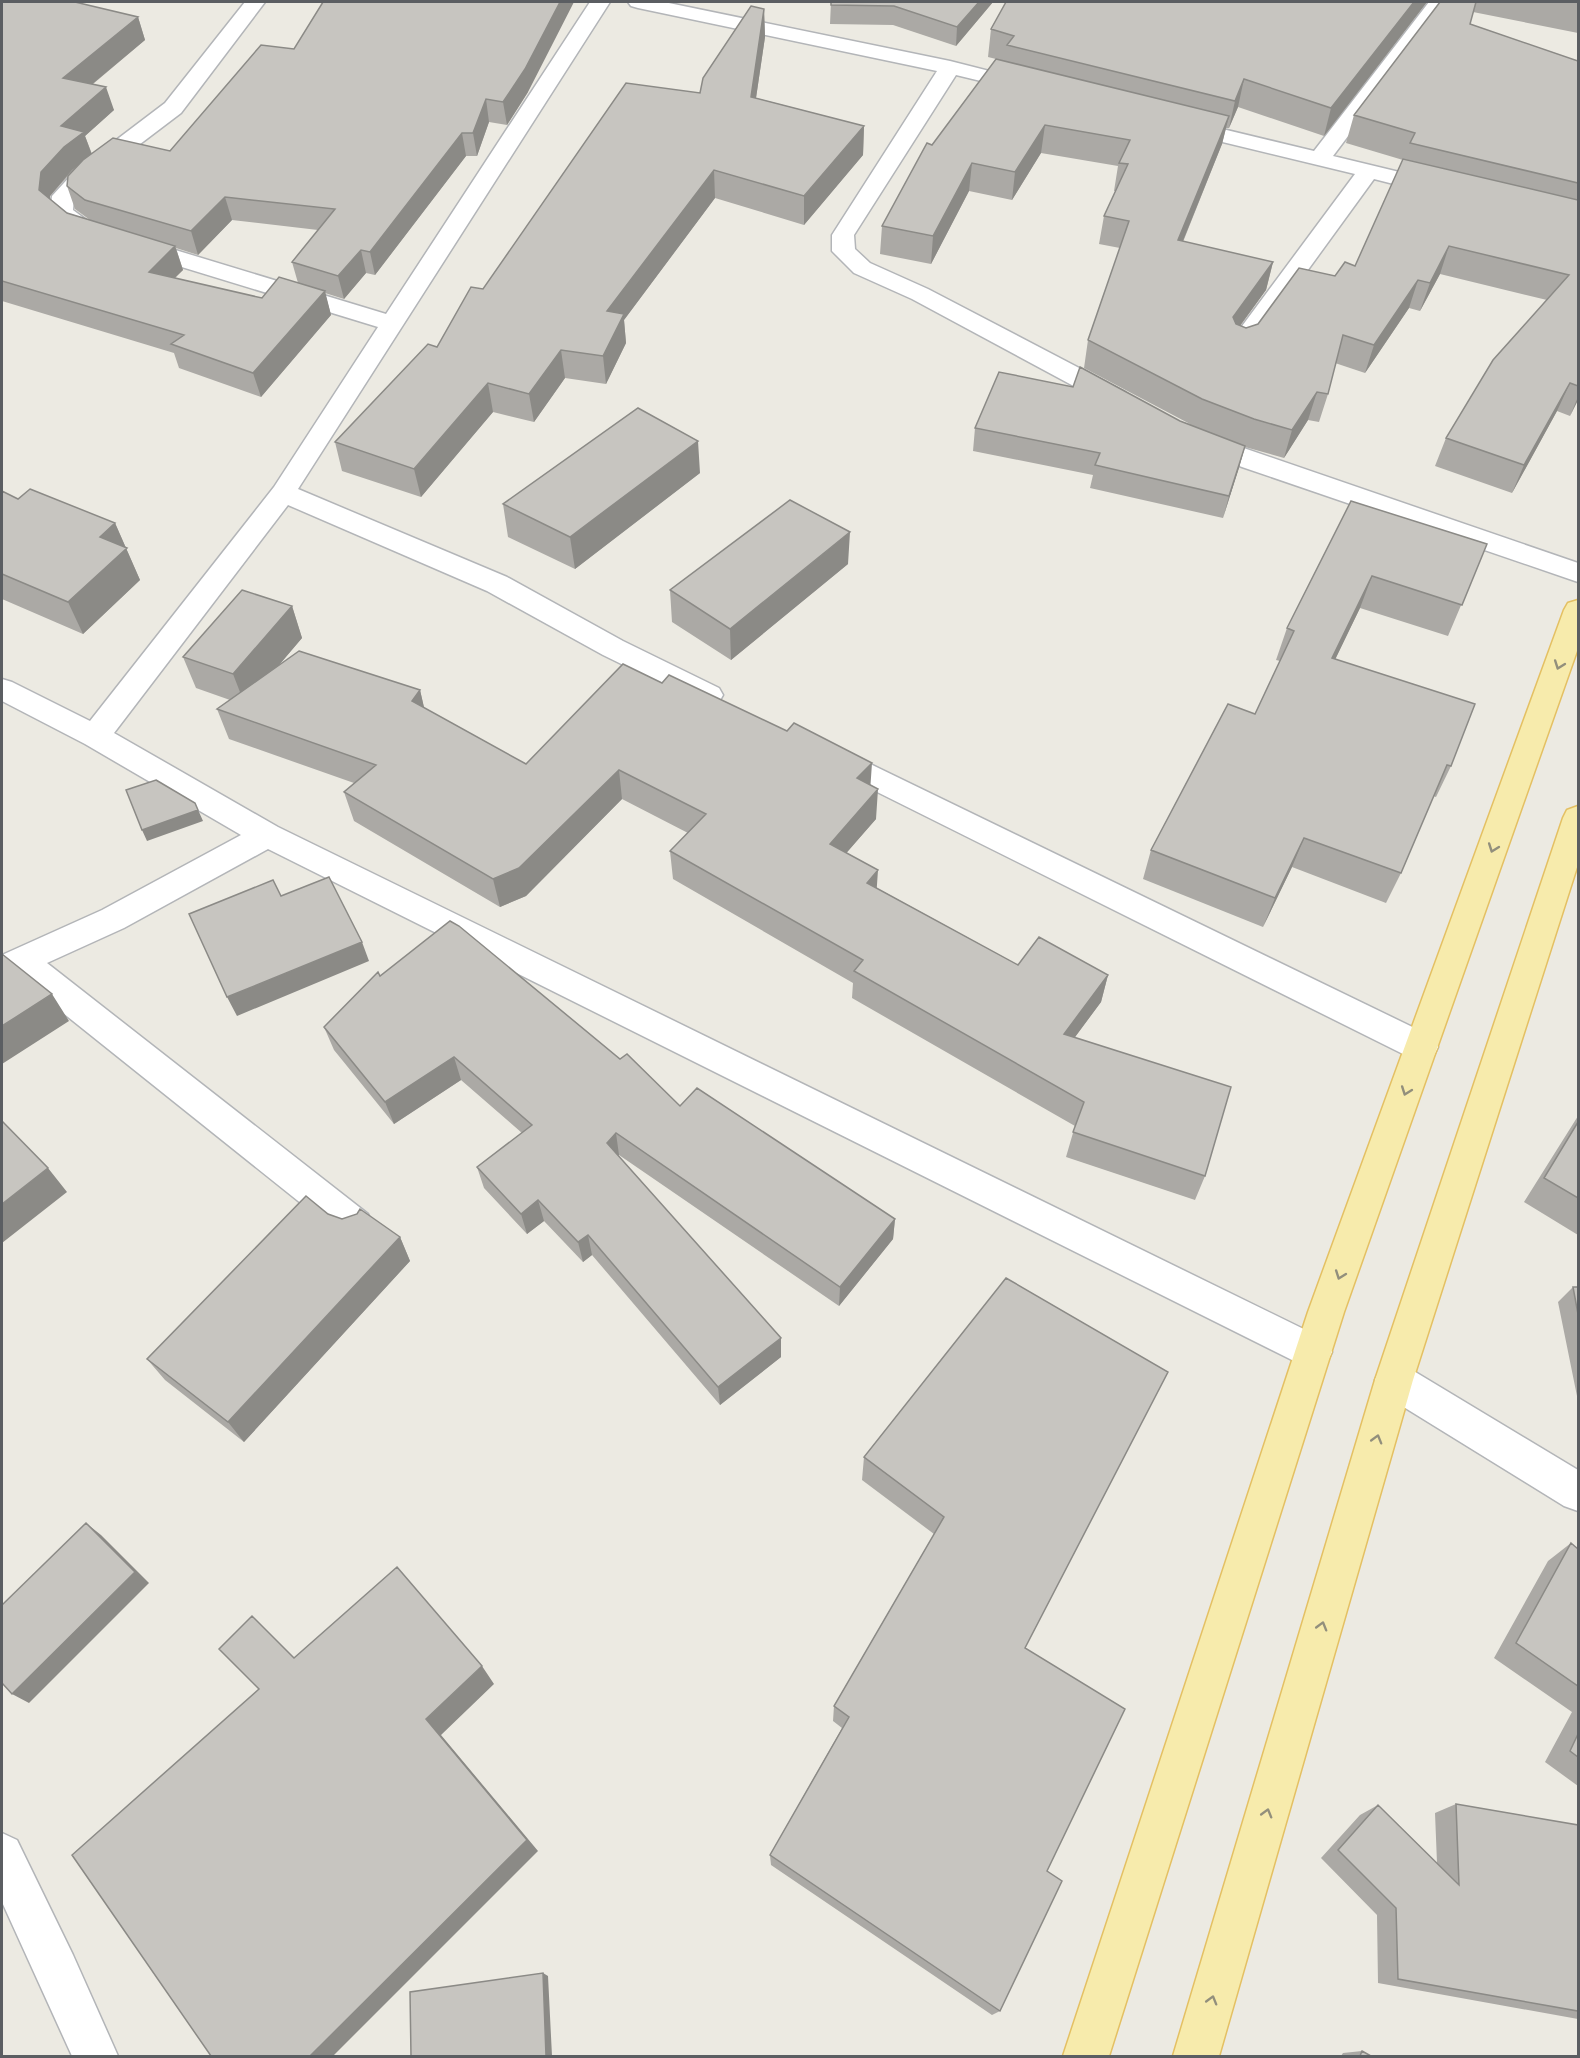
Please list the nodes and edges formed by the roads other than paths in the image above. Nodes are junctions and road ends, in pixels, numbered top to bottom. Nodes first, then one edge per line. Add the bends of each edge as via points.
1 (255, 2) edge
2 (600, 2) edge
3 (638, 2) edge
4 (1439, 2) edge
5 (950, 67) junction
6 (1042, 90) edge
7 (1157, 120) edge
8 (1319, 160) junction
9 (1368, 172) junction
10 (1457, 193) edge
11 (393, 324) junction
12 (1240, 346) edge
13 (1134, 408) edge
14 (1174, 429) edge
15 (283, 493) junction
16 (1578, 573) edge
17 (1578, 610) edge
18 (2, 689) edge
19 (730, 705) edge
20 (95, 736) junction
21 (804, 742) edge
22 (1578, 818) edge
23 (267, 836) junction
24 (11, 965) edge
25 (1421, 1047) junction
26 (355, 1225) edge
27 (1313, 1352) junction
28 (1394, 1380) junction
29 (1578, 1492) edge
30 (2, 1856) edge
31 (95, 2056) edge
32 (1086, 2056) edge
33 (1196, 2056) edge

1 - 11 street via 173,108 81,177 63,196 61,212 85,230
2 - 11 street
3 - 5 street
4 - 8 street
5 - 6 street
5 - 13 street via 843,235 844,251 862,268 951,310
7 - 8 street
8 - 9 street
9 - 10 street
9 - 12 street
11 - 15 street
14 - 16 street via 1251,461
15 - 19 street via 497,584 613,648
15 - 20 street
17 -> 25 main road
18 - 20 street
20 - 23 street
21 - 25 street
22 - 28 main road
23 - 24 street via 113,919
23 - 27 street
24 - 26 street
25 -> 27 main road
27 - 32 main road
28 - 29 street
33 -> 28 main road
30 - 31 street

